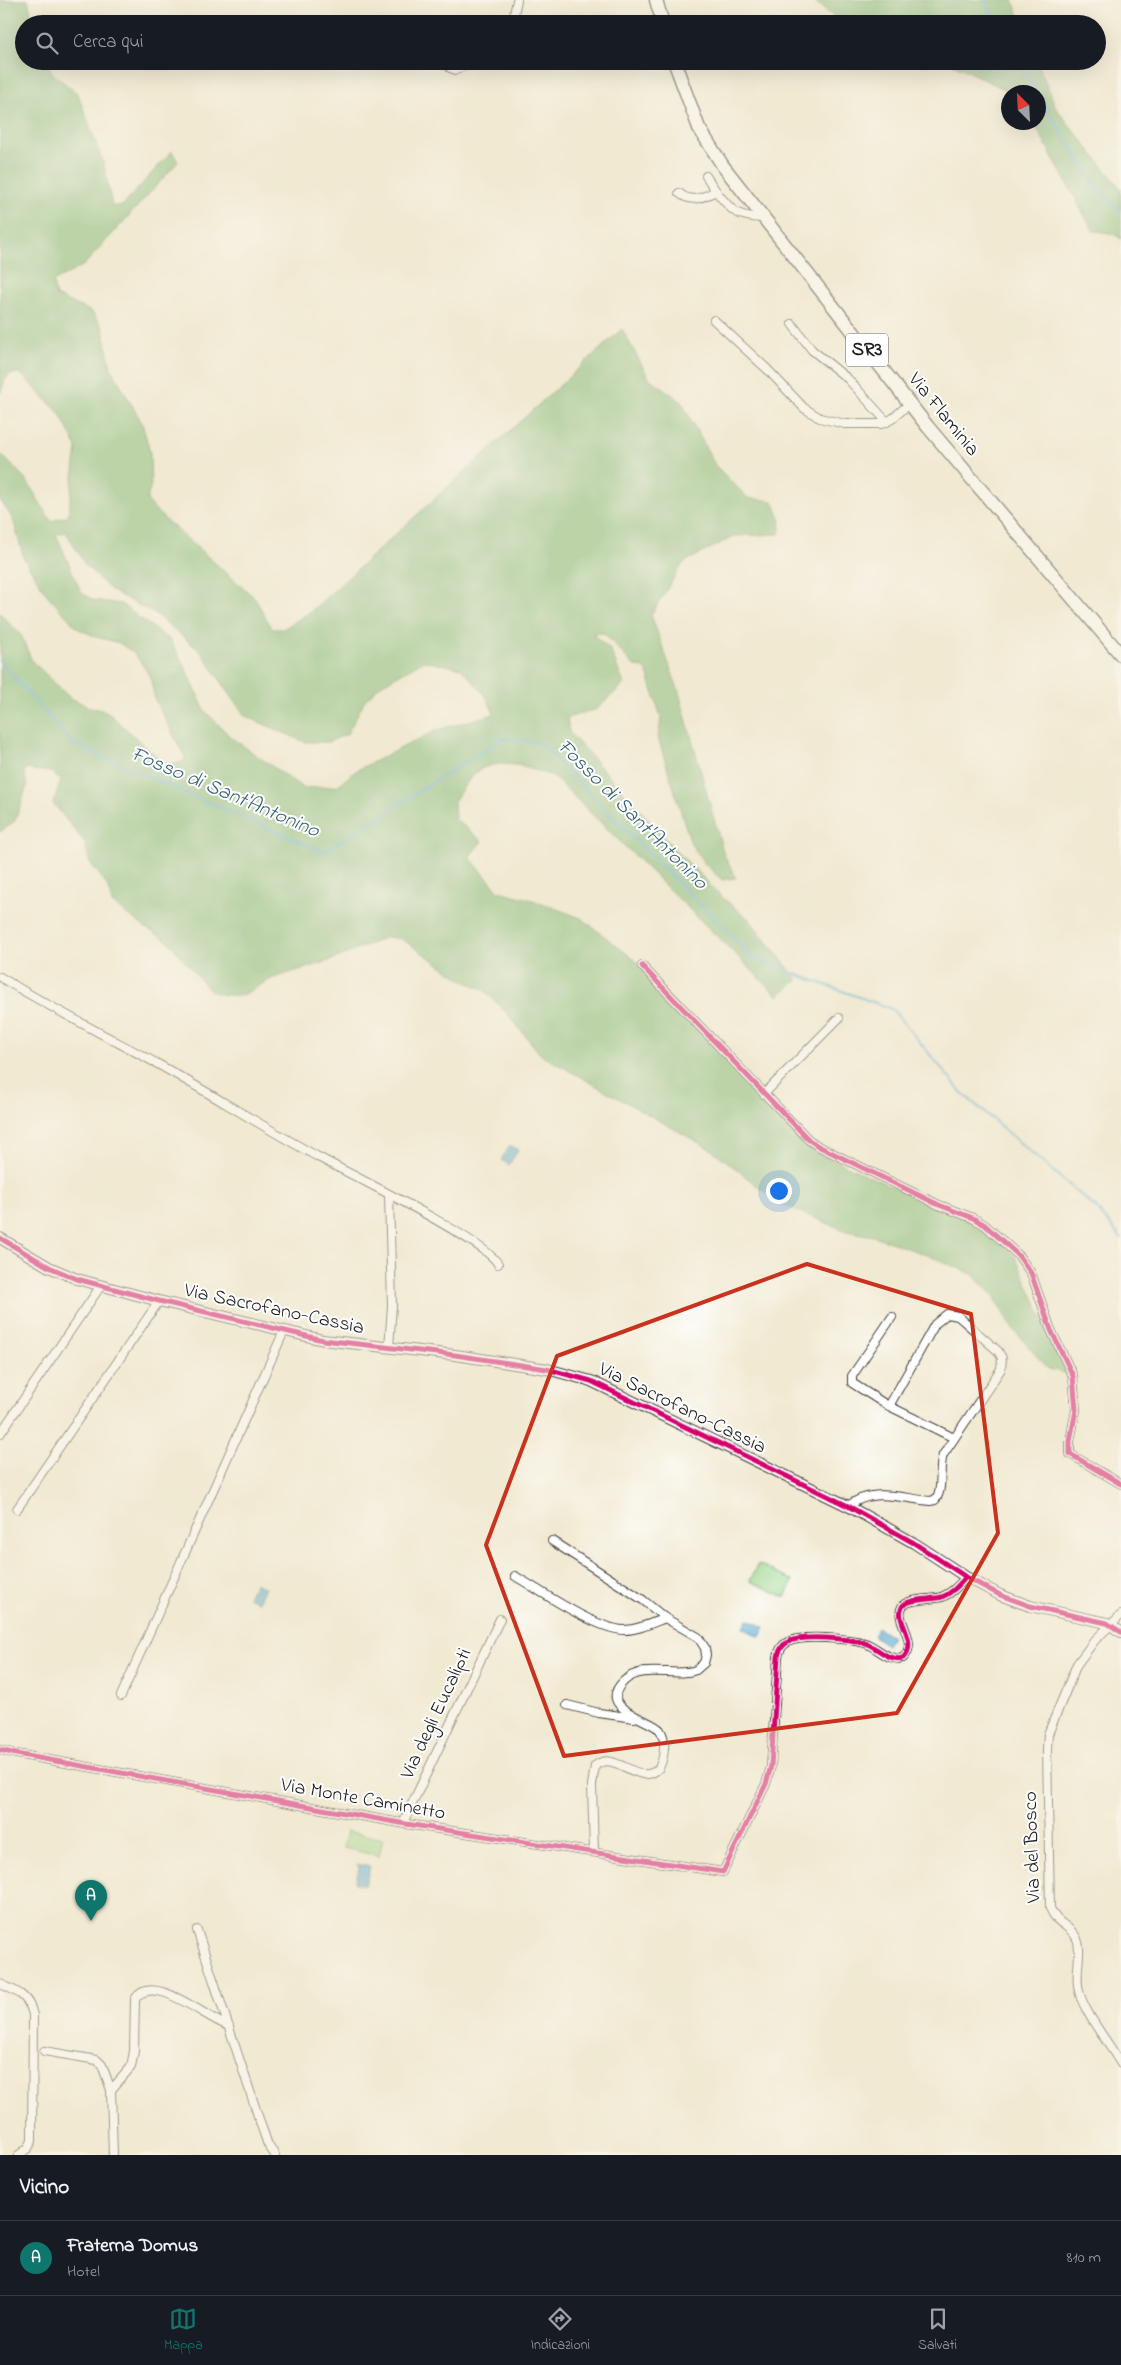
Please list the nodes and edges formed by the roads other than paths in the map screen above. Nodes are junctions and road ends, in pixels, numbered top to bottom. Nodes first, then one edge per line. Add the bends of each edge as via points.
1 (517, 0) edge
2 (656, 0) edge
3 (514, 15) edge
4 (660, 15) edge
5 (677, 70) edge
6 (706, 176) dead end
7 (716, 190) junction
8 (679, 192) dead end
9 (764, 218) junction
10 (714, 320) dead end
11 (792, 324) dead end
12 (909, 404) junction
13 (887, 422) junction
14 (1121, 655) edge
15 (642, 966) dead end
16 (0, 977) edge
17 (840, 1018) dead end
18 (764, 1094) junction
19 (389, 1196) junction
20 (0, 1238) edge
21 (498, 1264) dead end
22 (100, 1286) junction
23 (159, 1301) junction
24 (892, 1317) dead end
25 (284, 1331) junction
26 (389, 1348) junction
27 (889, 1406) junction
28 (0, 1434) edge
29 (954, 1438) junction
30 (1121, 1484) edge
31 (848, 1506) junction
32 (17, 1509) dead end
33 (552, 1541) dead end
34 (515, 1576) dead end
35 (966, 1577) junction
36 (1121, 1614) edge
37 (665, 1618) junction
38 (500, 1619) dead end
39 (1111, 1624) junction
40 (1121, 1632) edge
41 (121, 1696) dead end
42 (567, 1705) dead end
43 (636, 1719) junction
44 (1, 1752) edge
45 (403, 1823) junction
46 (594, 1852) junction
47 (197, 1930) dead end
48 (0, 1984) edge
49 (228, 2026) junction
50 (44, 2051) dead end
51 (1121, 2064) edge
52 (111, 2090) junction
53 (19, 2155) edge
54 (113, 2155) edge
55 (275, 2155) edge

1 - 3 street
2 - 4 main road
5 - 9 main road, Via Flaminia / SR3 via 699,128 723,166
6 - 7 street
7 - 8 street via 694,200
7 - 9 street via 736,213
9 - 12 main road, Via Flaminia / SR3
10 - 13 street via 814,415 845,424 879,425
11 - 13 street via 812,350 848,379
12 - 13 street
12 - 14 main road, Via Flaminia / SR3
15 - 18 street
16 - 19 street
17 - 18 street
18 - 30 street via 818,1146 985,1224 1018,1255 1031,1273 1051,1330 1073,1376 1076,1410 1070,1454
19 - 21 street via 485,1250
19 - 26 street via 392,1305
20 - 22 street, Via Sacrofano-Cassia via 48,1267
22 - 23 street, Via Sacrofano-Cassia
22 - 28 street
23 - 25 street, Via Sacrofano-Cassia
23 - 32 street
24 - 27 street via 851,1380 854,1386
25 - 26 street, Via Sacrofano-Cassia
25 - 41 street
26 - 31 street, Via Sacrofano-Cassia via 538,1367 591,1381
27 - 29 street
27 - 29 street via 935,1324 947,1314 958,1316 998,1351 1002,1363
29 - 31 street via 940,1463 940,1491 935,1500 930,1502 894,1495 867,1496
31 - 35 street, Via Sacrofano-Cassia
33 - 37 street via 636,1595
34 - 37 street via 594,1621 615,1629 634,1629
35 - 39 street, Via Sacrofano-Cassia via 1014,1601
35 - 46 street, Via Monte Caminetto via 952,1592 943,1596 903,1604 901,1610 909,1644 903,1658 892,1658 856,1641 799,1638 781,1648 771,1766 766,1784 723,1872
36 - 39 street, Via del Bosco
37 - 43 street via 698,1637 705,1648 705,1659 692,1672 649,1672 624,1681 618,1690 617,1700
38 - 45 street, Via degli Eucalipti
39 - 40 street, Via Sacrofano-Cassia
39 - 51 street, Via del Bosco via 1077,1664 1048,1734 1048,1900 1056,1920 1076,1937 1080,1950 1076,1972 1080,1998
42 - 43 street
43 - 46 street via 660,1731 664,1751 661,1765 657,1771 643,1775 611,1762 595,1766 592,1785
44 - 45 street, Via Monte Caminetto
45 - 46 street, Via Monte Caminetto
47 - 49 street
48 - 53 street via 24,1996 33,2015 32,2141
49 - 52 street via 168,1992 152,1989 139,1993 132,2067
49 - 55 street via 268,2145
50 - 52 street via 97,2060
52 - 54 street

